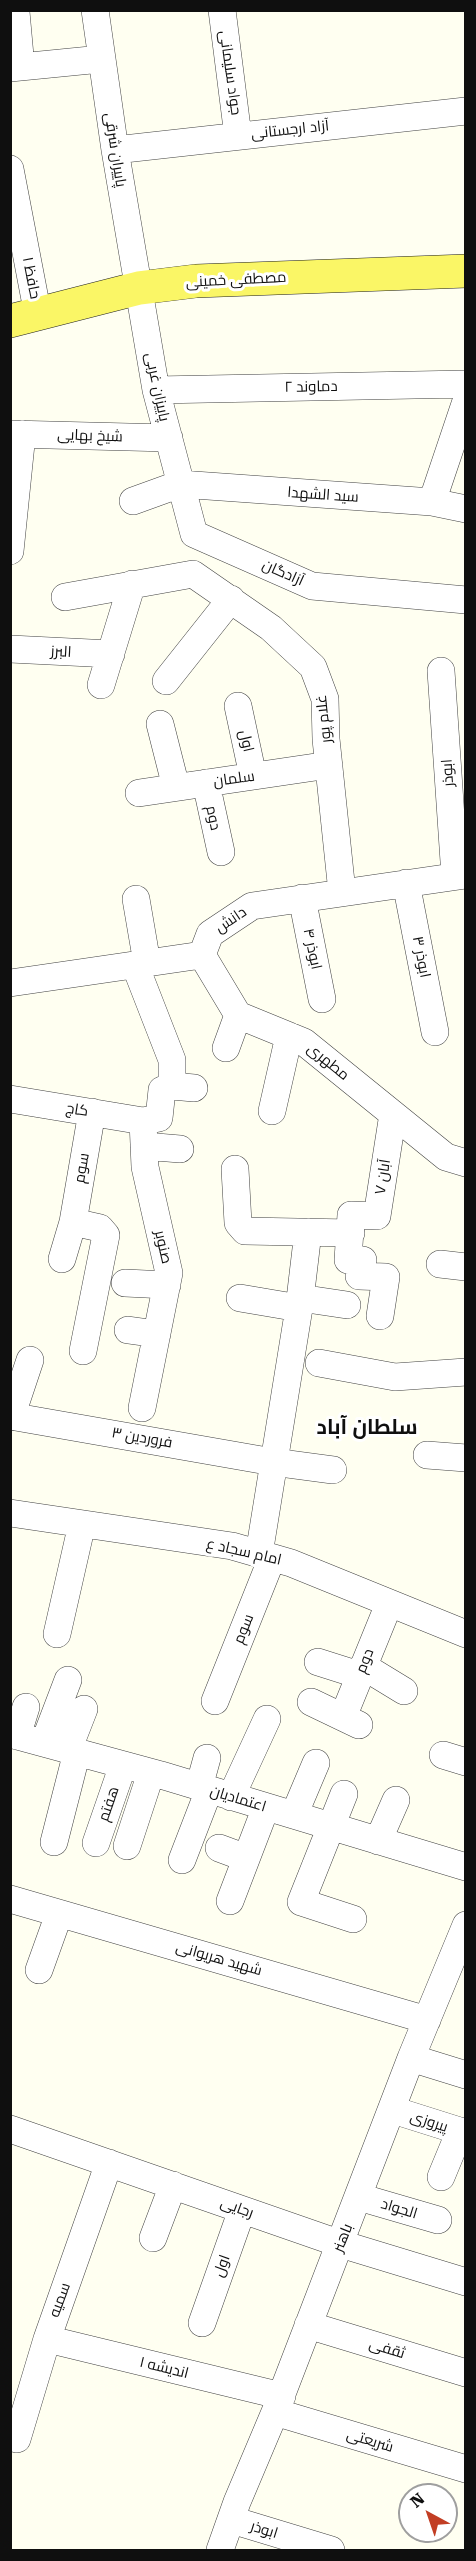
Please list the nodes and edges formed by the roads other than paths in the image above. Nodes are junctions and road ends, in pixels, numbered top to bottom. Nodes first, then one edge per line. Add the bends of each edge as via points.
1 (95, 10) edge
2 (222, 10) edge
3 (16, 12) dead end
4 (101, 59) junction
5 (16, 68) edge
6 (465, 111) edge
7 (238, 136) junction
8 (115, 150) junction
9 (10, 169) edge
10 (16, 224) edge
11 (465, 271) edge
12 (139, 288) junction
13 (24, 318) edge
14 (465, 384) edge
15 (156, 390) junction
16 (465, 401) edge
17 (16, 434) edge
18 (168, 438) junction
19 (180, 484) junction
20 (133, 501) dead end
21 (432, 502) junction
22 (465, 509) edge
23 (194, 534) junction
24 (11, 544) edge
25 (10, 550) edge
26 (193, 574) junction
27 (132, 584) junction
28 (65, 597) dead end
29 (231, 599) junction
30 (465, 600) edge
31 (10, 649) edge
32 (111, 654) junction
33 (441, 671) dead end
34 (166, 681) dead end
35 (101, 685) dead end
36 (238, 706) dead end
37 (160, 724) dead end
38 (329, 765) junction
39 (254, 776) junction
40 (206, 783) junction
41 (176, 787) junction
42 (138, 793) dead end
43 (220, 852) dead end
44 (460, 875) edge
45 (406, 883) junction
46 (342, 892) junction
47 (302, 898) junction
48 (136, 899) dead end
49 (202, 955) junction
50 (141, 964) junction
51 (10, 983) edge
52 (322, 999) dead end
53 (238, 1015) junction
54 (435, 1032) dead end
55 (289, 1036) junction
56 (226, 1048) dead end
57 (10, 1100) edge
58 (92, 1112) junction
59 (272, 1112) dead end
60 (393, 1114) junction
61 (144, 1134) junction
62 (180, 1149) dead end
63 (465, 1163) edge
64 (235, 1169) dead end
65 (73, 1222) junction
66 (308, 1232) junction
67 (351, 1233) junction
68 (62, 1259) dead end
69 (125, 1283) dead end
70 (167, 1285) junction
71 (240, 1298) dead end
72 (300, 1303) junction
73 (347, 1305) dead end
74 (380, 1316) dead end
75 (128, 1330) dead end
76 (157, 1334) junction
77 (83, 1351) dead end
78 (30, 1360) dead end
79 (319, 1363) dead end
80 (465, 1372) edge
81 (142, 1408) dead end
82 (11, 1416) edge
83 (427, 1455) dead end
84 (465, 1458) edge
85 (273, 1462) junction
86 (333, 1470) dead end
87 (10, 1513) edge
88 (82, 1524) junction
89 (265, 1556) junction
90 (389, 1604) junction
91 (57, 1634) dead end
92 (465, 1634) edge
93 (318, 1662) dead end
94 (361, 1670) junction
95 (68, 1680) dead end
96 (404, 1691) dead end
97 (215, 1701) dead end
98 (311, 1702) dead end
99 (27, 1707) dead end
100 (84, 1709) dead end
101 (267, 1719) dead end
102 (14, 1735) edge
103 (63, 1748) junction
104 (207, 1758) dead end
105 (316, 1763) dead end
106 (123, 1765) junction
107 (151, 1773) junction
108 (213, 1791) junction
109 (344, 1794) dead end
110 (396, 1800) dead end
111 (266, 1807) junction
112 (294, 1815) junction
113 (330, 1826) junction
114 (378, 1841) junction
115 (54, 1842) dead end
116 (96, 1843) dead end
117 (128, 1846) dead end
118 (219, 1848) dead end
119 (246, 1858) junction
120 (182, 1860) dead end
121 (465, 1867) edge
122 (10, 1899) edge
123 (230, 1901) dead end
124 (58, 1917) dead end
125 (353, 1919) dead end
126 (463, 1936) edge
127 (39, 1970) dead end
128 (427, 2020) junction
129 (411, 2058) junction
130 (465, 2076) edge
131 (393, 2110) junction
132 (10, 2129) edge
133 (463, 2132) edge
134 (109, 2163) junction
135 (441, 2177) dead end
136 (173, 2185) junction
137 (359, 2197) junction
138 (242, 2210) junction
139 (438, 2220) dead end
140 (153, 2238) dead end
141 (341, 2244) junction
142 (465, 2282) edge
143 (202, 2322) dead end
144 (308, 2325) junction
145 (46, 2339) junction
146 (465, 2373) edge
147 (278, 2404) junction
148 (14, 2438) edge
149 (465, 2469) edge
150 (232, 2520) junction
151 (220, 2550) edge
152 (331, 2550) edge

1 - 4 street, پاییران شرقی
2 - 7 street, جواد سلیمانی
3 - 5 street
4 - 5 street
4 - 8 street, پاییران شرقی
6 - 7 street, آزاد ارجستانی
7 - 8 street, آزاد ارجستانی
8 - 12 street, پاییران شرقی
9 - 10 street, حافظ ۱
10 - 13 street, حافظ ۱
11 - 12 main road, مصطفی خمینی via 196,281
12 - 13 main road, مصطفی خمینی
12 - 15 street, پاییزان غربی
14 - 15 street, دماوند ۲
15 - 18 street, پاییزان غربی
16 - 21 street
17 - 18 street, شیخ بهایی
17 - 24 street
18 - 19 street, پاییزان غربی
19 - 20 street
19 - 21 street, سید الشهدا
19 - 23 street
21 - 22 street, سید الشهدا
23 - 26 street
23 - 30 street, آزادگان via 312,586
24 - 25 street
26 - 27 street
26 - 29 street, غلام پور
27 - 28 street
27 - 32 street
29 - 34 street
29 - 38 street, غلام پور via 271,628 313,668 325,699
31 - 32 street, البرز
32 - 35 street
33 - 44 street, ابوذر
36 - 39 street, اول
37 - 41 street
38 - 39 street, سلمان
38 - 46 street, غلام پور
39 - 40 street, سلمان
40 - 41 street, سلمان
40 - 43 street, دوم
41 - 42 street, سلمان
44 - 45 street, دانش
45 - 46 street, دانش
45 - 54 street, ابوذر ۳
46 - 47 street, دانش
47 - 49 street, دانش via 252,906 210,934
47 - 52 street, ابوذر ۴
48 - 50 street
49 - 50 street
49 - 53 street
50 - 51 street
50 - 61 street via 183,1087 162,1090 159,1118
53 - 55 street, مطهری
53 - 56 street
55 - 59 street
55 - 60 street, مطهری via 304,1042
57 - 58 street, کاج
58 - 61 street, کاج
58 - 65 street, سوم
60 - 63 street, مطهری via 446,1157
60 - 67 street, آبان ۷ via 377,1216 351,1215
61 - 62 street, کاج
61 - 70 street, صنوبر via 145,1167 169,1273
64 - 66 street via 238,1223 245,1231
65 - 68 street, سوم
65 - 77 street via 100,1228 106,1234
66 - 67 street
66 - 72 street
67 - 74 street via 348,1260 363,1260 359,1276 386,1277
69 - 70 street
70 - 76 street, صنوبر
71 - 72 street
72 - 73 street
72 - 85 street
75 - 76 street
76 - 81 street, صنوبر
78 - 82 street
79 - 80 street via 395,1377
82 - 85 street, فروردین ۳
83 - 84 street
85 - 86 street, فروردین ۳
85 - 89 street
87 - 88 street, امام سجاد ع
88 - 89 street, امام سجاد ع via 232,1546
88 - 91 street
89 - 90 street, امام سجاد ع
89 - 97 street, سوم
90 - 92 street, امام سجاد ع
90 - 94 street, دوم
93 - 94 street
94 - 96 street
94 - 98 street, دوم via 351,1721
95 - 103 street
99 - 102 street
100 - 103 street
101 - 108 street
102 - 103 street, اعتمادیان
103 - 106 street, اعتمادیان
103 - 115 street via 52,1805
104 - 108 street
105 - 112 street
106 - 107 street, اعتمادیان
106 - 116 street, هفتم
107 - 108 street, اعتمادیان
107 - 117 street
108 - 111 street, اعتمادیان
108 - 120 street
109 - 113 street
110 - 114 street
111 - 112 street, اعتمادیان
111 - 119 street
112 - 113 street, اعتمادیان
113 - 114 street, اعتمادیان
113 - 125 street via 295,1887 301,1902
114 - 121 street, اعتمادیان
118 - 119 street
119 - 123 street
122 - 128 street, شهید هریوانی
124 - 127 street
126 - 128 street, باهنر
128 - 129 street, باهنر
129 - 130 street
129 - 131 street, باهنر
131 - 133 street, پیروزی
131 - 137 street, باهنر
132 - 134 street, رجایی
133 - 135 street
134 - 136 street, رجایی
134 - 145 street, سمیه
136 - 138 street, رجایی
136 - 140 street
137 - 139 street, الجواد
137 - 141 street, باهنر
138 - 141 street, رجایی
138 - 143 street, اول
141 - 142 street, رجایی
141 - 144 street, باهنر
144 - 146 street, ثقفی
144 - 147 street, باهنر
145 - 147 street, اندیشه ۱
145 - 148 street, سمیه
147 - 149 street, شریعتی
147 - 150 street, باهنر
150 - 151 street, باهنر
150 - 152 street, ابوذر

